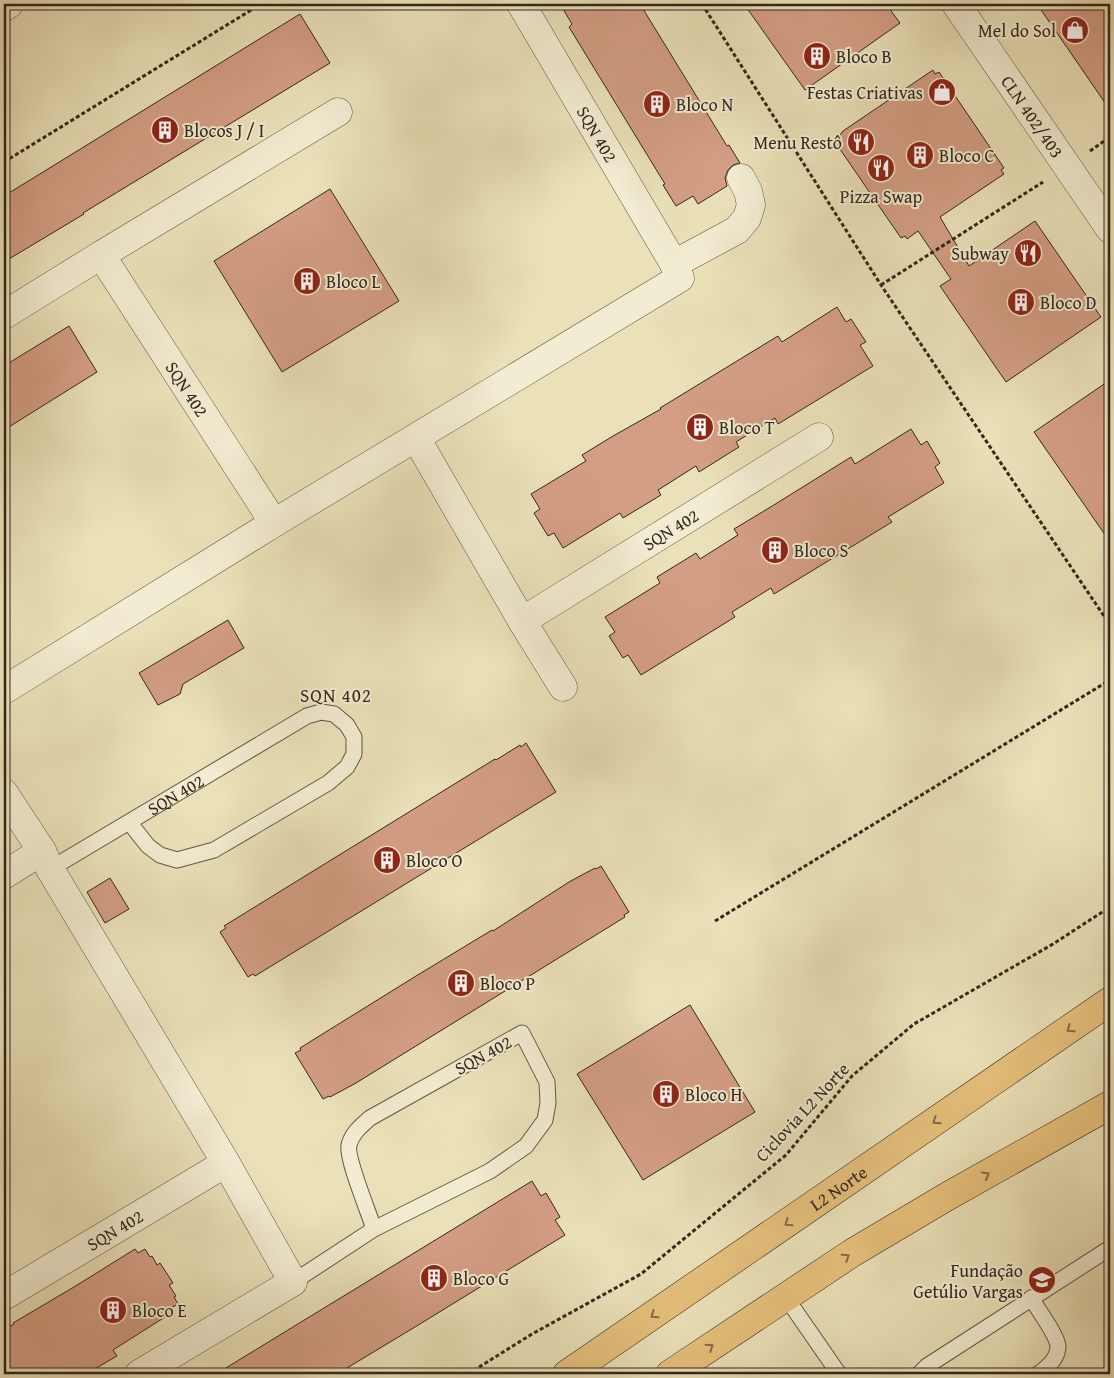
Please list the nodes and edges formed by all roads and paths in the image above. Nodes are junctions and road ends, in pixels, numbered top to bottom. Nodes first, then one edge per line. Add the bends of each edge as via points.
1 (10, 4) edge
2 (261, 4) edge
3 (521, 4) edge
4 (702, 4) edge
5 (956, 4) edge
6 (4, 7) edge
7 (338, 112) dead end
8 (1110, 137) edge
9 (4, 162) edge
10 (1068, 167) junction
11 (741, 178) dead end
12 (1110, 228) edge
13 (101, 254) junction
14 (674, 264) junction
15 (881, 285) junction
16 (4, 315) edge
17 (416, 438) junction
18 (819, 438) dead end
19 (274, 523) junction
20 (522, 620) junction
21 (1110, 625) edge
22 (1110, 680) edge
23 (563, 687) dead end
24 (4, 690) edge
25 (4, 793) edge
26 (129, 822) junction
27 (46, 860) junction
28 (4, 875) edge
29 (1110, 907) edge
30 (715, 921) dead end
31 (1110, 1001) edge
32 (1110, 1105) edge
33 (226, 1163) junction
34 (374, 1229) junction
35 (1110, 1248) edge
36 (293, 1282) junction
37 (4, 1296) edge
38 (785, 1296) junction
39 (1031, 1298) junction
40 (139, 1374) edge
41 (468, 1374) edge
42 (567, 1374) edge
43 (670, 1374) edge
44 (839, 1374) edge
45 (919, 1374) edge
46 (1038, 1374) edge

1 - 6 street
2 - 9 path
3 - 14 street, SQN 402
4 - 15 path
5 - 10 street, CLN 402/403
7 - 13 street
8 - 10 path
10 - 12 street, CLN 402/403
10 - 15 path
11 - 14 street via 751,205 738,230
13 - 16 street
13 - 19 street, SQN 402
14 - 17 street via 680,278
15 - 21 path
17 - 19 street
17 - 20 street
18 - 20 street, SQN 402
19 - 24 street
20 - 23 street
22 - 30 path
25 - 27 street
26 - 26 lane, SQN 402 via 307,716 321,712 334,714 347,725 354,737 354,754 347,768 328,783 214,850 177,860 160,855 148,846
26 - 27 lane, SQN 402
27 - 28 street, SQN 402
27 - 33 street
29 - 41 path, Ciclovia L2 Norte via 1053,944 914,1024 852,1076 786,1155 640,1274
31 -> 42 main road, L2 Norte
38 -> 32 main road via 948,1196
33 - 36 street
33 - 37 street, SQN 402
34 - 34 lane, SQN 402 via 490,1171 526,1146 545,1120 548,1103 547,1082 522,1033 370,1118 354,1132 348,1146 350,1160
34 - 36 lane, SQN 402
35 - 39 lane
36 - 40 street, SQN 402
43 -> 38 main road
38 - 44 lane
39 - 45 lane via 926,1366
39 - 46 lane via 1058,1346 1055,1357

